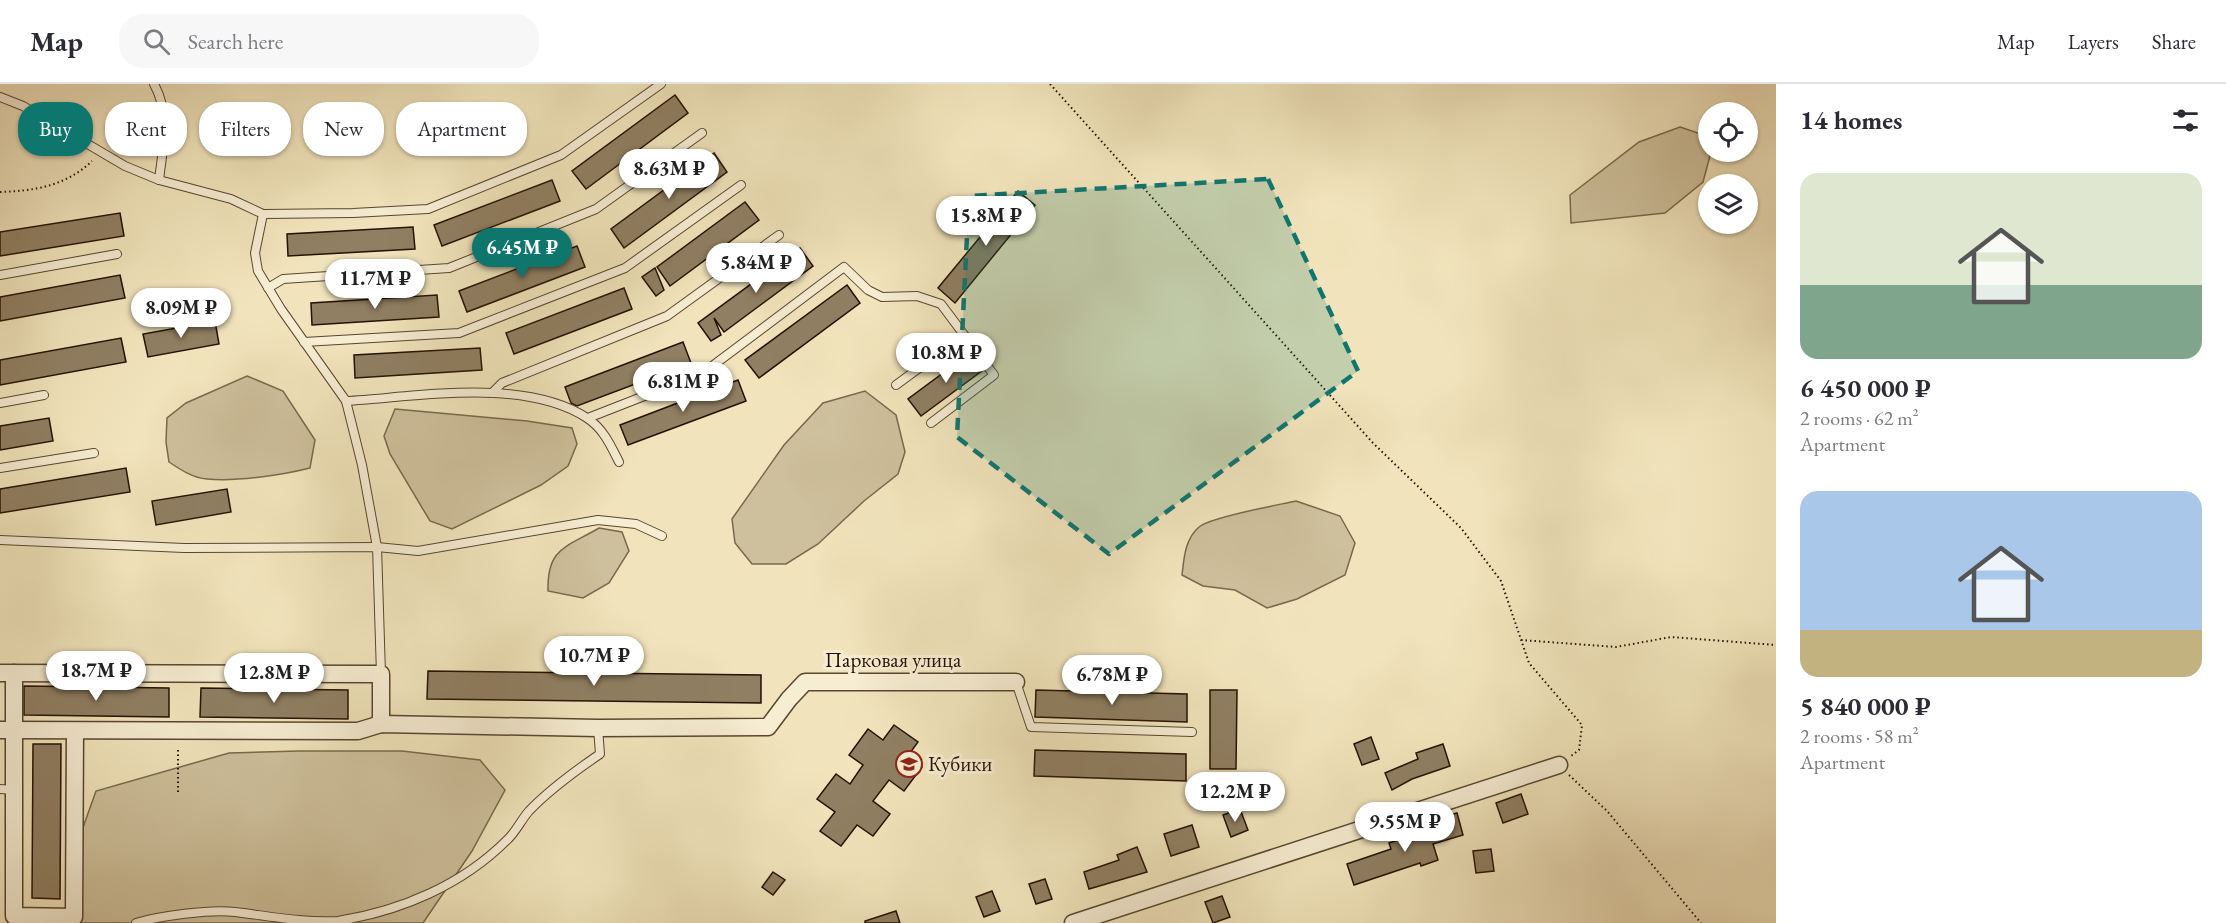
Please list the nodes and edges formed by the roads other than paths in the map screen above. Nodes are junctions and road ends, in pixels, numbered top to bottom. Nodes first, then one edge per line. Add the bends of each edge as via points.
1 (154, 84) edge
2 (661, 84) edge
3 (0, 97) edge
4 (702, 133) dead end
5 (159, 180) junction
6 (741, 185) dead end
7 (263, 214) junction
8 (778, 235) dead end
9 (117, 254) dead end
10 (0, 275) edge
11 (268, 288) junction
12 (964, 335) junction
13 (304, 342) junction
14 (896, 385) dead end
15 (492, 393) junction
16 (44, 395) dead end
17 (346, 402) junction
18 (0, 403) edge
19 (588, 418) junction
20 (931, 423) dead end
21 (94, 453) dead end
22 (619, 462) dead end
23 (0, 468) edge
24 (662, 536) dead end
25 (0, 540) edge
26 (376, 547) junction
27 (7, 673) edge
28 (381, 674) junction
29 (1016, 682) joint
30 (381, 724) junction
31 (598, 728) junction
32 (7, 730) edge
33 (75, 730) junction
34 (1192, 732) dead end
35 (1558, 765) road end
36 (7, 790) edge
37 (7, 850) edge
38 (7, 887) edge
39 (136, 923) edge
40 (1073, 923) edge

1 - 5 lane via 162,99 166,124
2 - 7 lane via 561,155 428,209
3 - 5 lane via 23,106 125,166
4 - 11 lane via 596,209 449,268 283,279
5 - 7 lane via 231,199
6 - 13 lane via 625,268 459,333
7 - 11 lane via 255,254 258,271
8 - 15 lane via 667,316 502,383
9 - 10 lane
11 - 13 lane
12 - 14 lane
12 - 19 lane via 941,304 917,296 882,297 868,290 844,267 703,372
12 - 20 lane via 994,375
13 - 17 lane
15 - 17 lane
15 - 19 lane via 532,396
16 - 18 lane
17 - 26 lane
19 - 22 lane via 605,435
21 - 23 lane
24 - 26 lane via 636,524 598,520 418,551
25 - 26 lane via 184,548
26 - 28 lane
27 - 28 street
27 - 32 street
28 - 30 street
29 - 31 street, Парковая улица via 806,682 768,727
29 - 34 lane via 1031,727
30 - 31 street, Парковая улица
30 - 33 street, Парковая улица via 358,731
31 - 39 lane via 600,754 565,778 530,811 508,839 457,881 403,904 337,921 282,921 232,911 174,915
32 - 33 street, Парковая улица
32 - 36 street
33 - 38 street via 74,917 14,916
35 - 40 street
36 - 37 street
37 - 38 street

